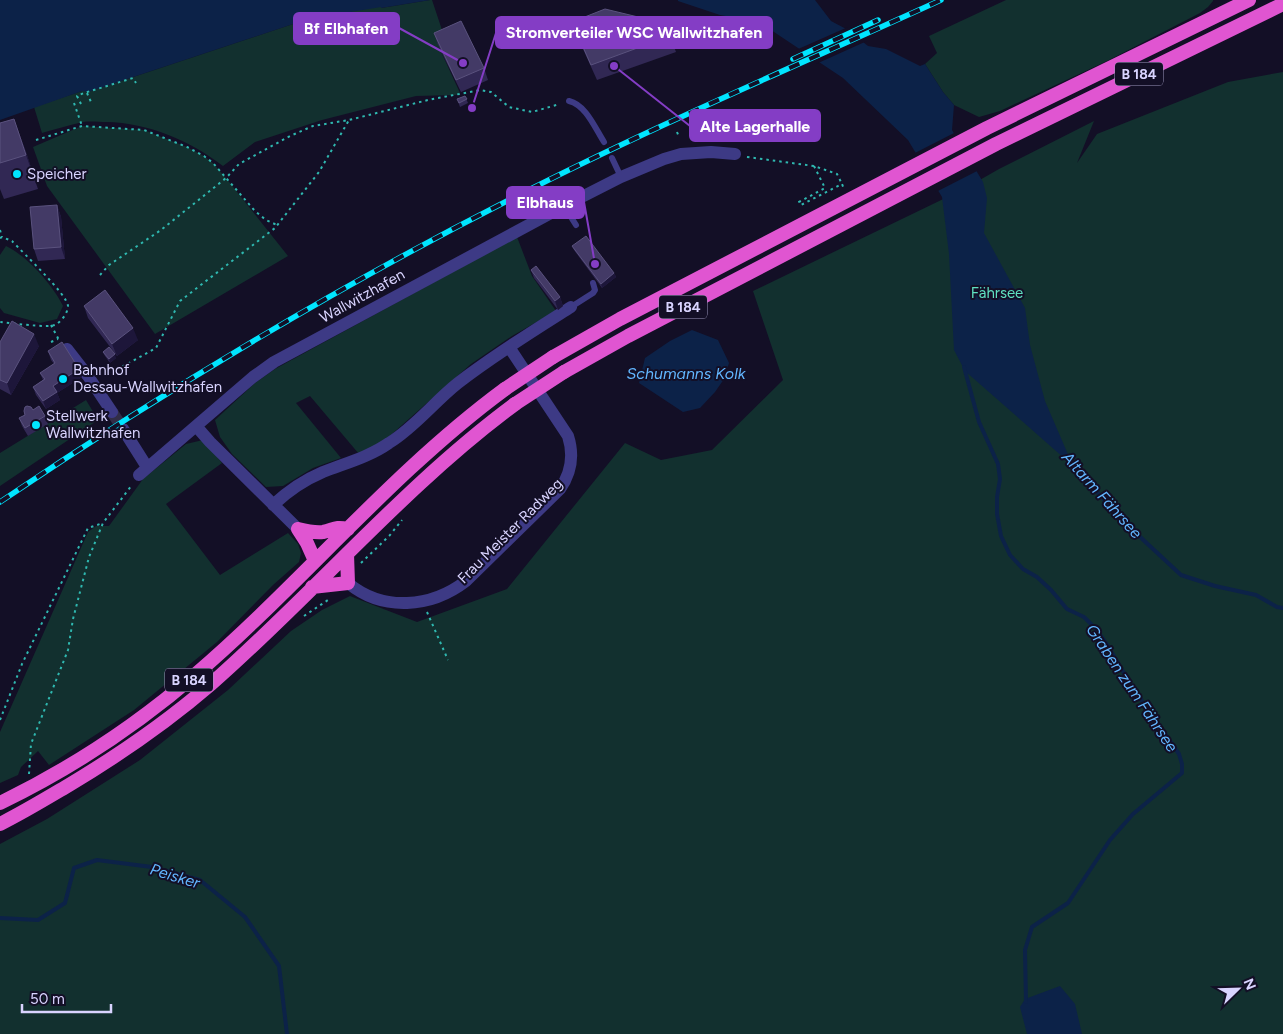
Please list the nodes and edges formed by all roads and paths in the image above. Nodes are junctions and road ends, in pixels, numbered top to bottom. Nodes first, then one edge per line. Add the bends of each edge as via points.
1 (1248, 0) edge
2 (1283, 4) edge
3 (1220, 7) edge
4 (136, 83) dead end
5 (87, 92) junction
6 (569, 101) joint
7 (91, 102) dead end
8 (74, 103) dead end
9 (81, 104) dead end
10 (348, 120) junction
11 (82, 126) junction
12 (677, 132) dead end
13 (679, 137) dead end
14 (36, 140) dead end
15 (604, 142) dead end
16 (735, 154) joint
17 (612, 158) dead end
18 (814, 166) junction
19 (621, 177) junction
20 (226, 178) junction
21 (842, 184) junction
22 (850, 200) junction
23 (564, 206) junction
24 (277, 225) junction
25 (576, 225) dead end
26 (0, 230) edge
27 (1, 238) edge
28 (100, 275) dead end
29 (593, 283) dead end
30 (571, 307) joint
31 (0, 322) edge
32 (51, 325) junction
33 (54, 333) dead end
34 (58, 339) dead end
35 (51, 342) dead end
36 (509, 347) junction
37 (68, 349) edge
38 (111, 373) dead end
39 (112, 412) tunnel mouth
40 (196, 426) junction
41 (123, 429) tunnel mouth
42 (143, 471) junction
43 (273, 505) junction
44 (103, 523) junction
45 (298, 528) junction
46 (348, 529) junction
47 (347, 554) junction
48 (315, 561) junction
49 (348, 583) junction
50 (312, 587) junction
51 (422, 602) junction
52 (448, 660) dead end
53 (0, 720) edge
54 (29, 774) dead end
55 (0, 803) edge
56 (0, 824) edge

1 - 3 highway, B 184
2 - 47 highway, B 184, bridge via 996,144 564,372 515,404 452,454
3 - 22 highway, B 184
4 - 5 path via 133,78
5 - 7 path
5 - 9 path via 77,96
6 - 10 path via 532,112 509,107 491,92 480,90
6 - 15 lane via 583,110
8 - 11 path
10 - 20 path via 313,126 290,136 239,164
10 - 24 path via 319,172
11 - 14 path
11 - 20 path via 144,130 204,156
12 - 13 path
16 - 18 path
16 - 19 street, Wallwitzhafen via 680,154
17 - 19 lane
18 - 21 path via 837,174
18 - 21 path via 825,188 799,202 801,205
19 - 23 street, Wallwitzhafen
20 - 24 path via 255,211
20 - 28 path
21 - 22 path
22 - 46 highway, B 184, bridge via 553,356 505,389 434,446
23 - 25 lane
23 - 40 street, Wallwitzhafen via 274,362
24 - 38 path via 180,302 156,348
26 - 27 path
27 - 32 path via 12,241 62,294 68,306 66,315
29 - 30 lane via 593,293
30 - 36 street
31 - 32 path
32 - 33 path
34 - 35 path
36 - 43 street via 456,385 388,444 309,479
36 - 51 street via 568,436 572,452 568,475 560,489 466,581 444,595
37 - 39 street
40 - 42 street, Wallwitzhafen
40 - 43 street
41 - 42 street
42 - 44 path
43 - 45 street
44 - 53 path via 88,528 22,664
44 - 54 path via 89,557 68,650 31,744
45 - 46 highway via 312,532 325,532 337,527
45 - 48 highway
46 - 48 highway, B 184
47 - 49 highway
47 - 50 highway, B 184
48 - 55 highway, B 184 via 215,658 166,699 112,738
49 - 50 highway
49 - 51 street via 384,601
50 - 56 highway, B 184 via 225,672 164,722 100,766
51 - 52 path

